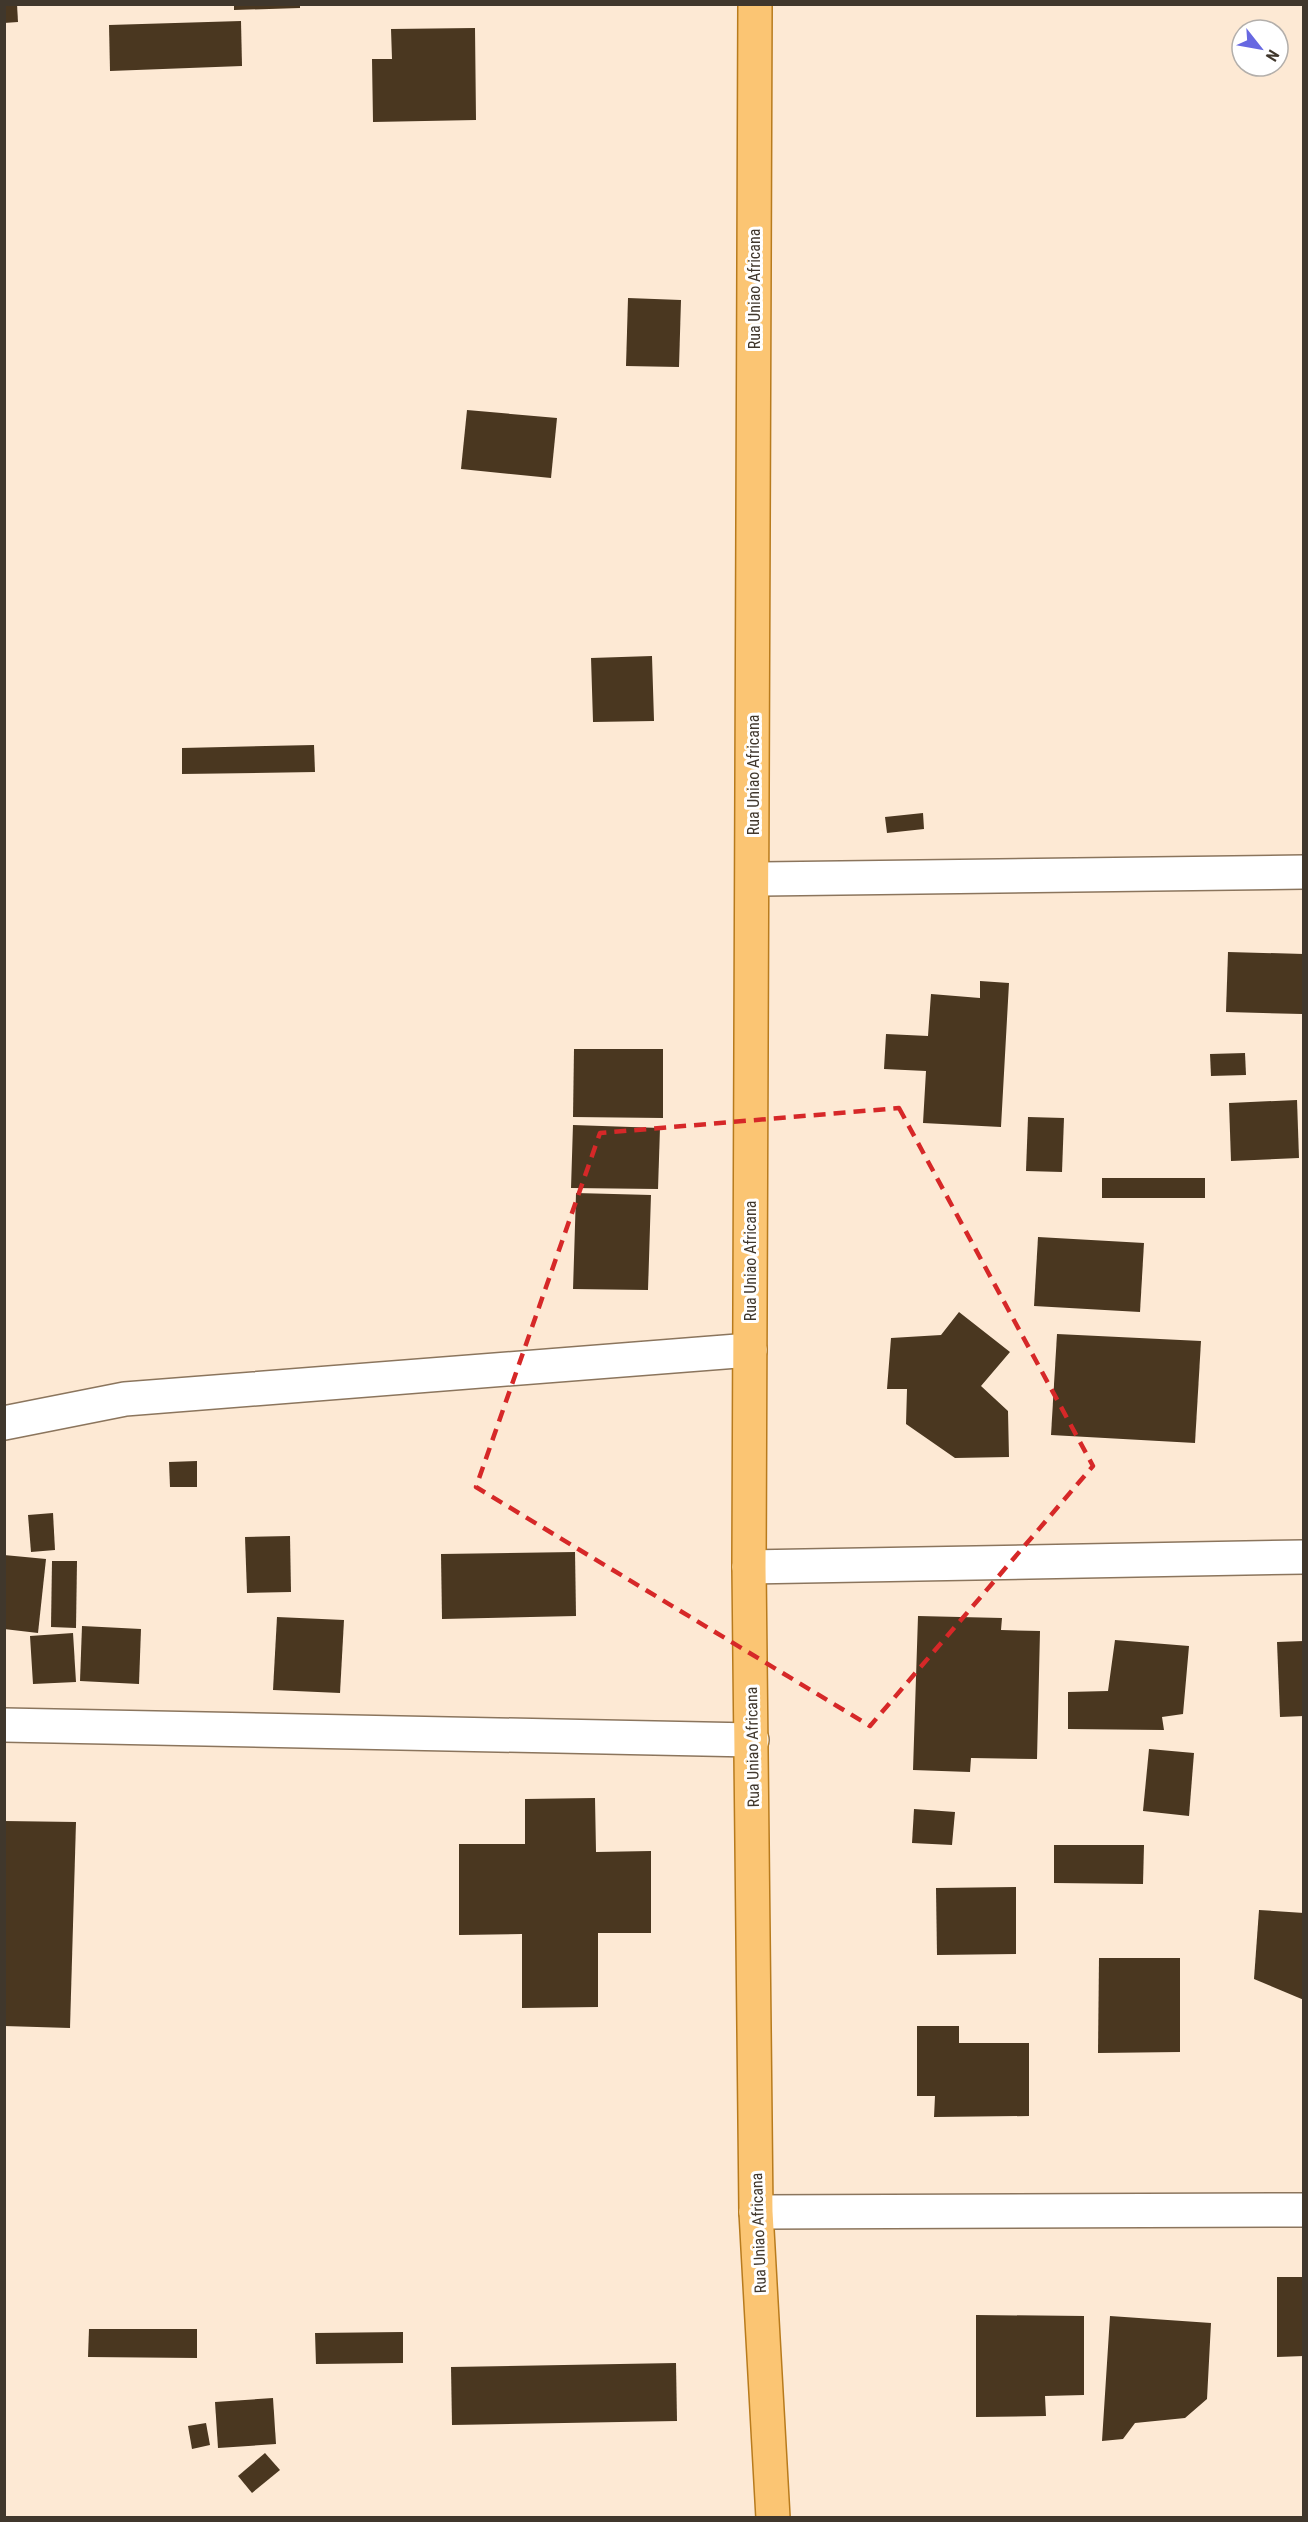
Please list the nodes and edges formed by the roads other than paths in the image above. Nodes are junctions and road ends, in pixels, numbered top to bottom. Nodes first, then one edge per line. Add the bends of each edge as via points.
1 (755, 4) edge
2 (1304, 872) edge
3 (753, 879) junction
4 (750, 1350) junction
5 (4, 1423) edge
6 (1304, 1557) edge
7 (749, 1567) junction
8 (4, 1725) edge
9 (752, 1740) junction
10 (1304, 2210) edge
11 (756, 2212) junction
12 (773, 2517) edge

1 - 3 main road, Rua Uniao Africana
2 - 3 street
3 - 4 main road, Rua Uniao Africana
4 - 5 street via 125,1398
4 - 7 main road, Rua Uniao Africana
6 - 7 street
7 - 9 main road, Rua Uniao Africana
8 - 9 street
9 - 11 main road, Rua Uniao Africana
10 - 11 street
11 - 12 main road, Rua Uniao Africana

